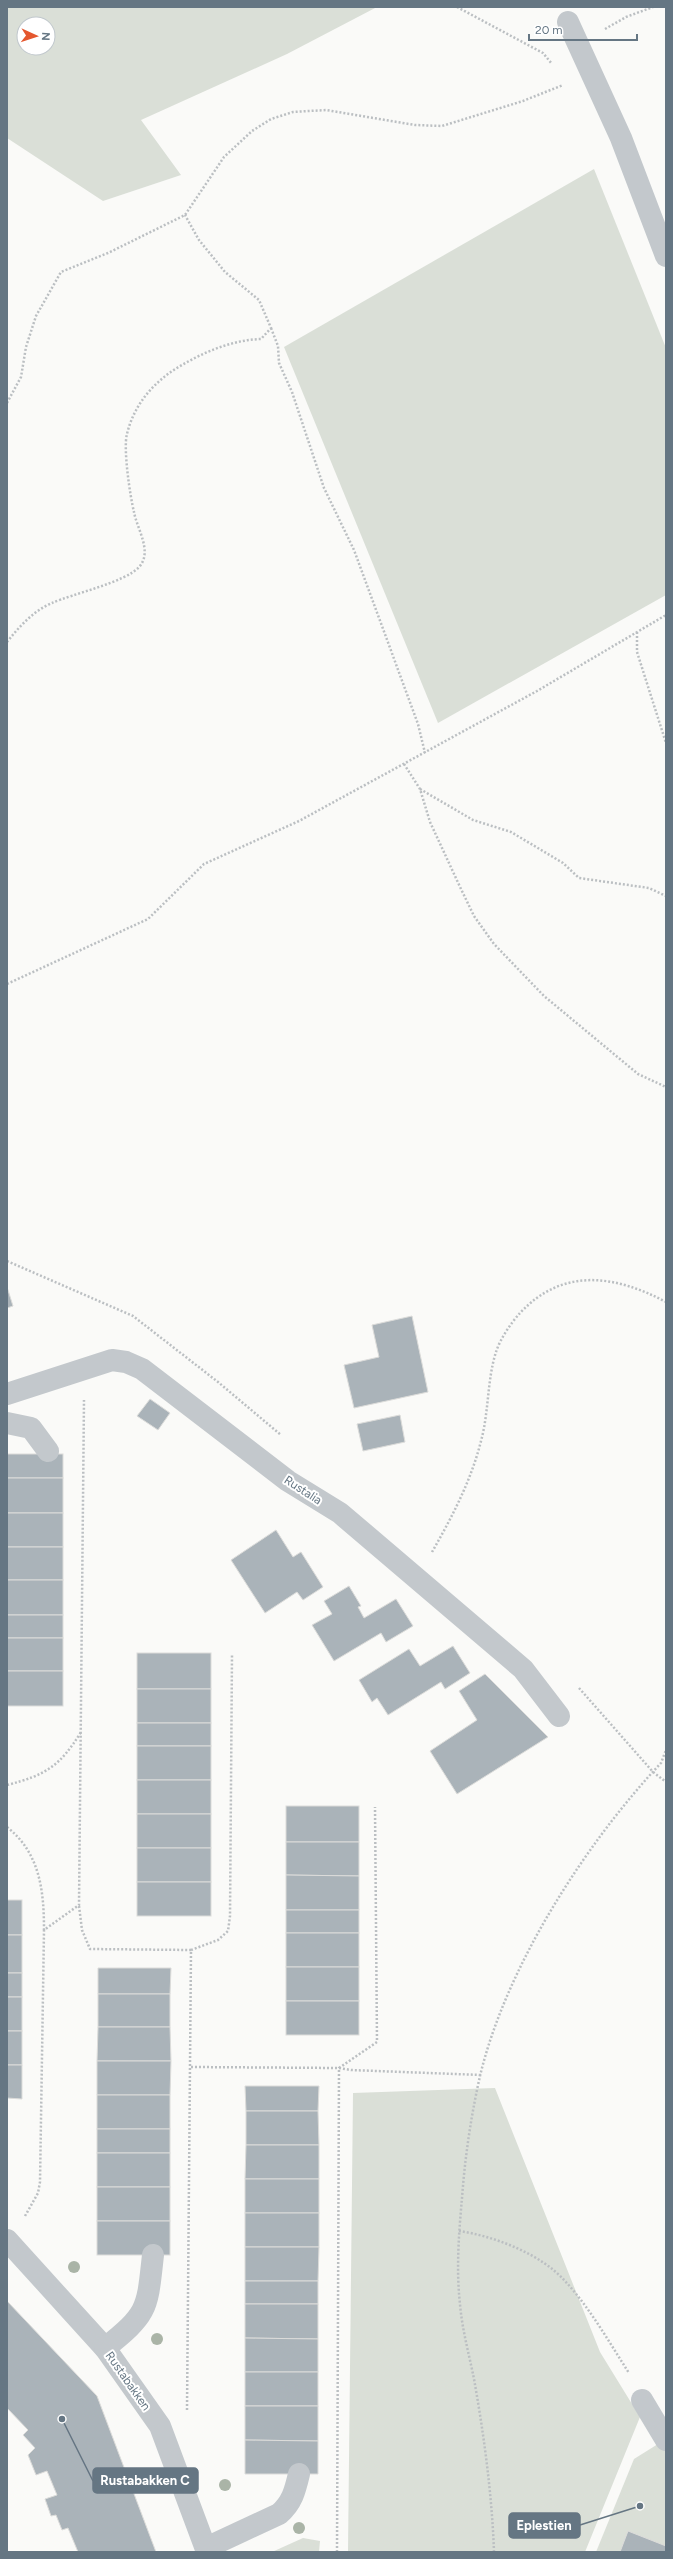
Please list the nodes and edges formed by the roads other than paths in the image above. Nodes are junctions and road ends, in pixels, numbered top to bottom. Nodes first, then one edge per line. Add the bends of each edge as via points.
1 (568, 22) dead end
2 (666, 256) edge
3 (7, 1394) edge
4 (7, 1423) edge
5 (48, 1451) dead end
6 (559, 1716) dead end
7 (7, 2240) edge
8 (153, 2255) dead end
9 (105, 2348) junction
10 (642, 2400) road end
11 (666, 2440) edge
12 (299, 2474) dead end
13 (206, 2550) edge

1 - 2 street via 621,138
3 - 6 street, Rustalia via 112,1360 142,1368 288,1481 340,1513 523,1669
4 - 5 street via 31,1428
7 - 9 street, Rustabakken
8 - 9 street via 148,2302 137,2321
9 - 13 street, Rustabakken via 160,2426
10 - 11 street
12 - 13 street via 295,2493 288,2507 279,2514

